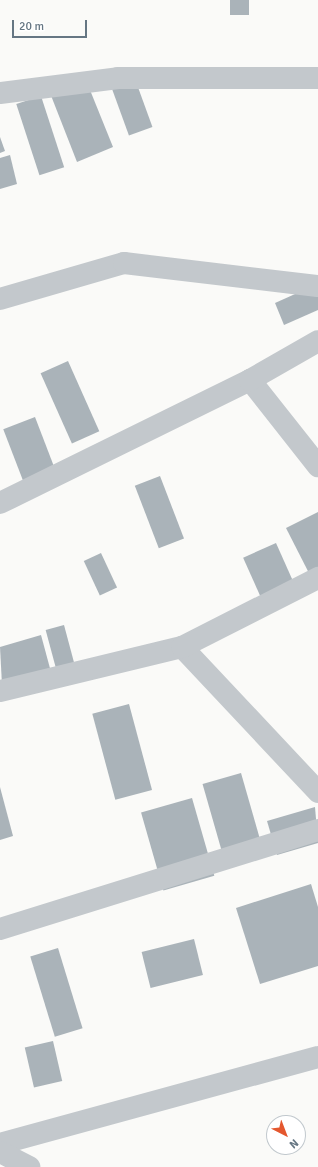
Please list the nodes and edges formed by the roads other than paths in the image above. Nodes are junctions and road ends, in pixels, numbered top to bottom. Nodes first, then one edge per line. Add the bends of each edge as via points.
1 (318, 78) edge
2 (0, 93) edge
3 (318, 286) edge
4 (0, 299) edge
5 (318, 341) edge
6 (250, 380) junction
7 (318, 466) edge
8 (0, 503) edge
9 (318, 578) edge
10 (182, 646) junction
11 (0, 691) edge
12 (318, 792) edge
13 (318, 830) edge
14 (0, 929) edge
15 (318, 1057) edge
16 (0, 1144) edge
17 (0, 1152) edge
18 (29, 1167) edge

1 - 2 street via 118,78
3 - 4 street via 124,263
5 - 6 street
6 - 7 street
6 - 8 street
9 - 10 street
10 - 11 street
10 - 12 street
13 - 14 street
15 - 16 street
17 - 18 street

